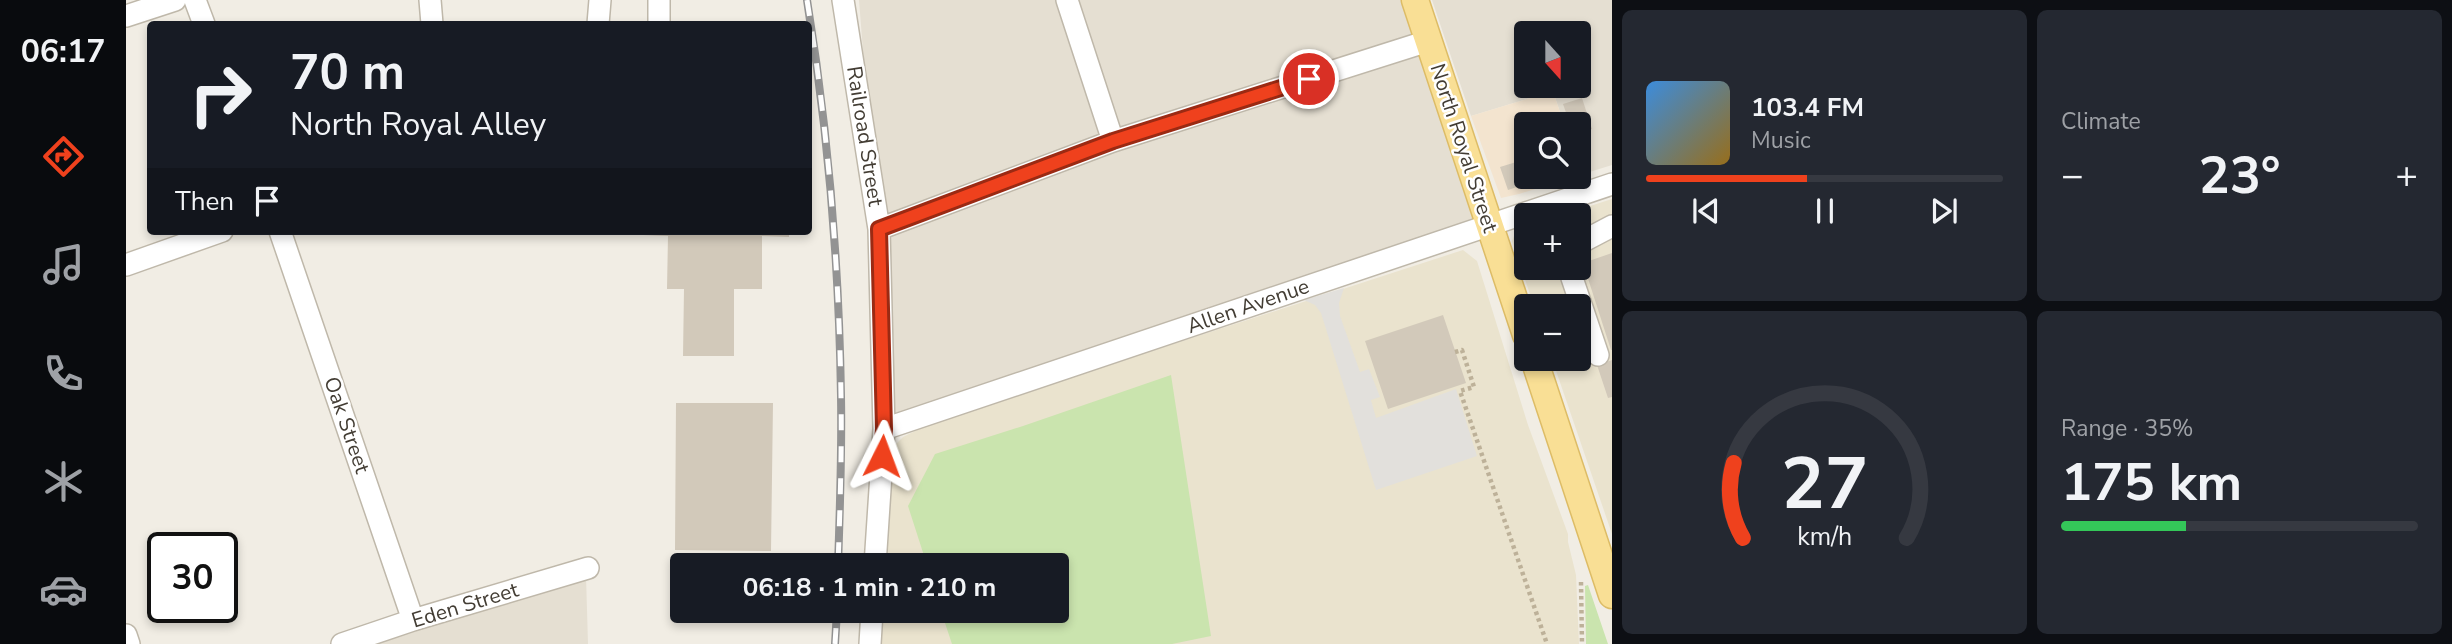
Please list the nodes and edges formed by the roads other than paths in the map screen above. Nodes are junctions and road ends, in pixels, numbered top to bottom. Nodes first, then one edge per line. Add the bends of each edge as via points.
1 (175, 0) edge
2 (195, 0) edge
3 (430, 0) edge
4 (600, 0) edge
5 (659, 0) edge
6 (843, 0) edge
7 (1067, 0) edge
8 (1415, 0) edge
9 (126, 16) edge
10 (203, 21) edge
11 (432, 21) edge
12 (598, 21) edge
13 (659, 21) edge
14 (1428, 41) junction
15 (1113, 141) junction
16 (1612, 184) edge
17 (1490, 226) junction
18 (1612, 226) edge
19 (879, 229) junction
20 (211, 235) edge
21 (281, 235) edge
22 (1591, 237) edge
23 (126, 265) edge
24 (1573, 280) edge
25 (1514, 299) edge
26 (1598, 355) dead end
27 (1538, 371) edge
28 (884, 429) junction
29 (876, 553) edge
30 (588, 568) dead end
31 (1612, 596) edge
32 (413, 620) junction
33 (872, 623) edge
34 (126, 635) edge
35 (346, 643) edge
36 (129, 644) edge
37 (870, 644) edge

1 - 9 street
2 - 10 street
3 - 11 street
4 - 12 street
5 - 13 street
6 - 19 street, Railroad Street
7 - 15 street
8 - 14 main road, North Royal Street
14 - 15 street
14 - 17 main road, North Royal Street
15 - 19 street
16 - 17 street, Allen Avenue
17 - 25 main road, North Royal Street
17 - 28 street, Allen Avenue
18 - 22 street
19 - 28 street, Railroad Street
20 - 23 street
21 - 32 street, Oak Street
24 - 26 street
27 - 31 main road
28 - 29 street, Railroad Street
30 - 32 street, Eden Street
32 - 35 street, Eden Street
33 - 37 street
34 - 36 street

